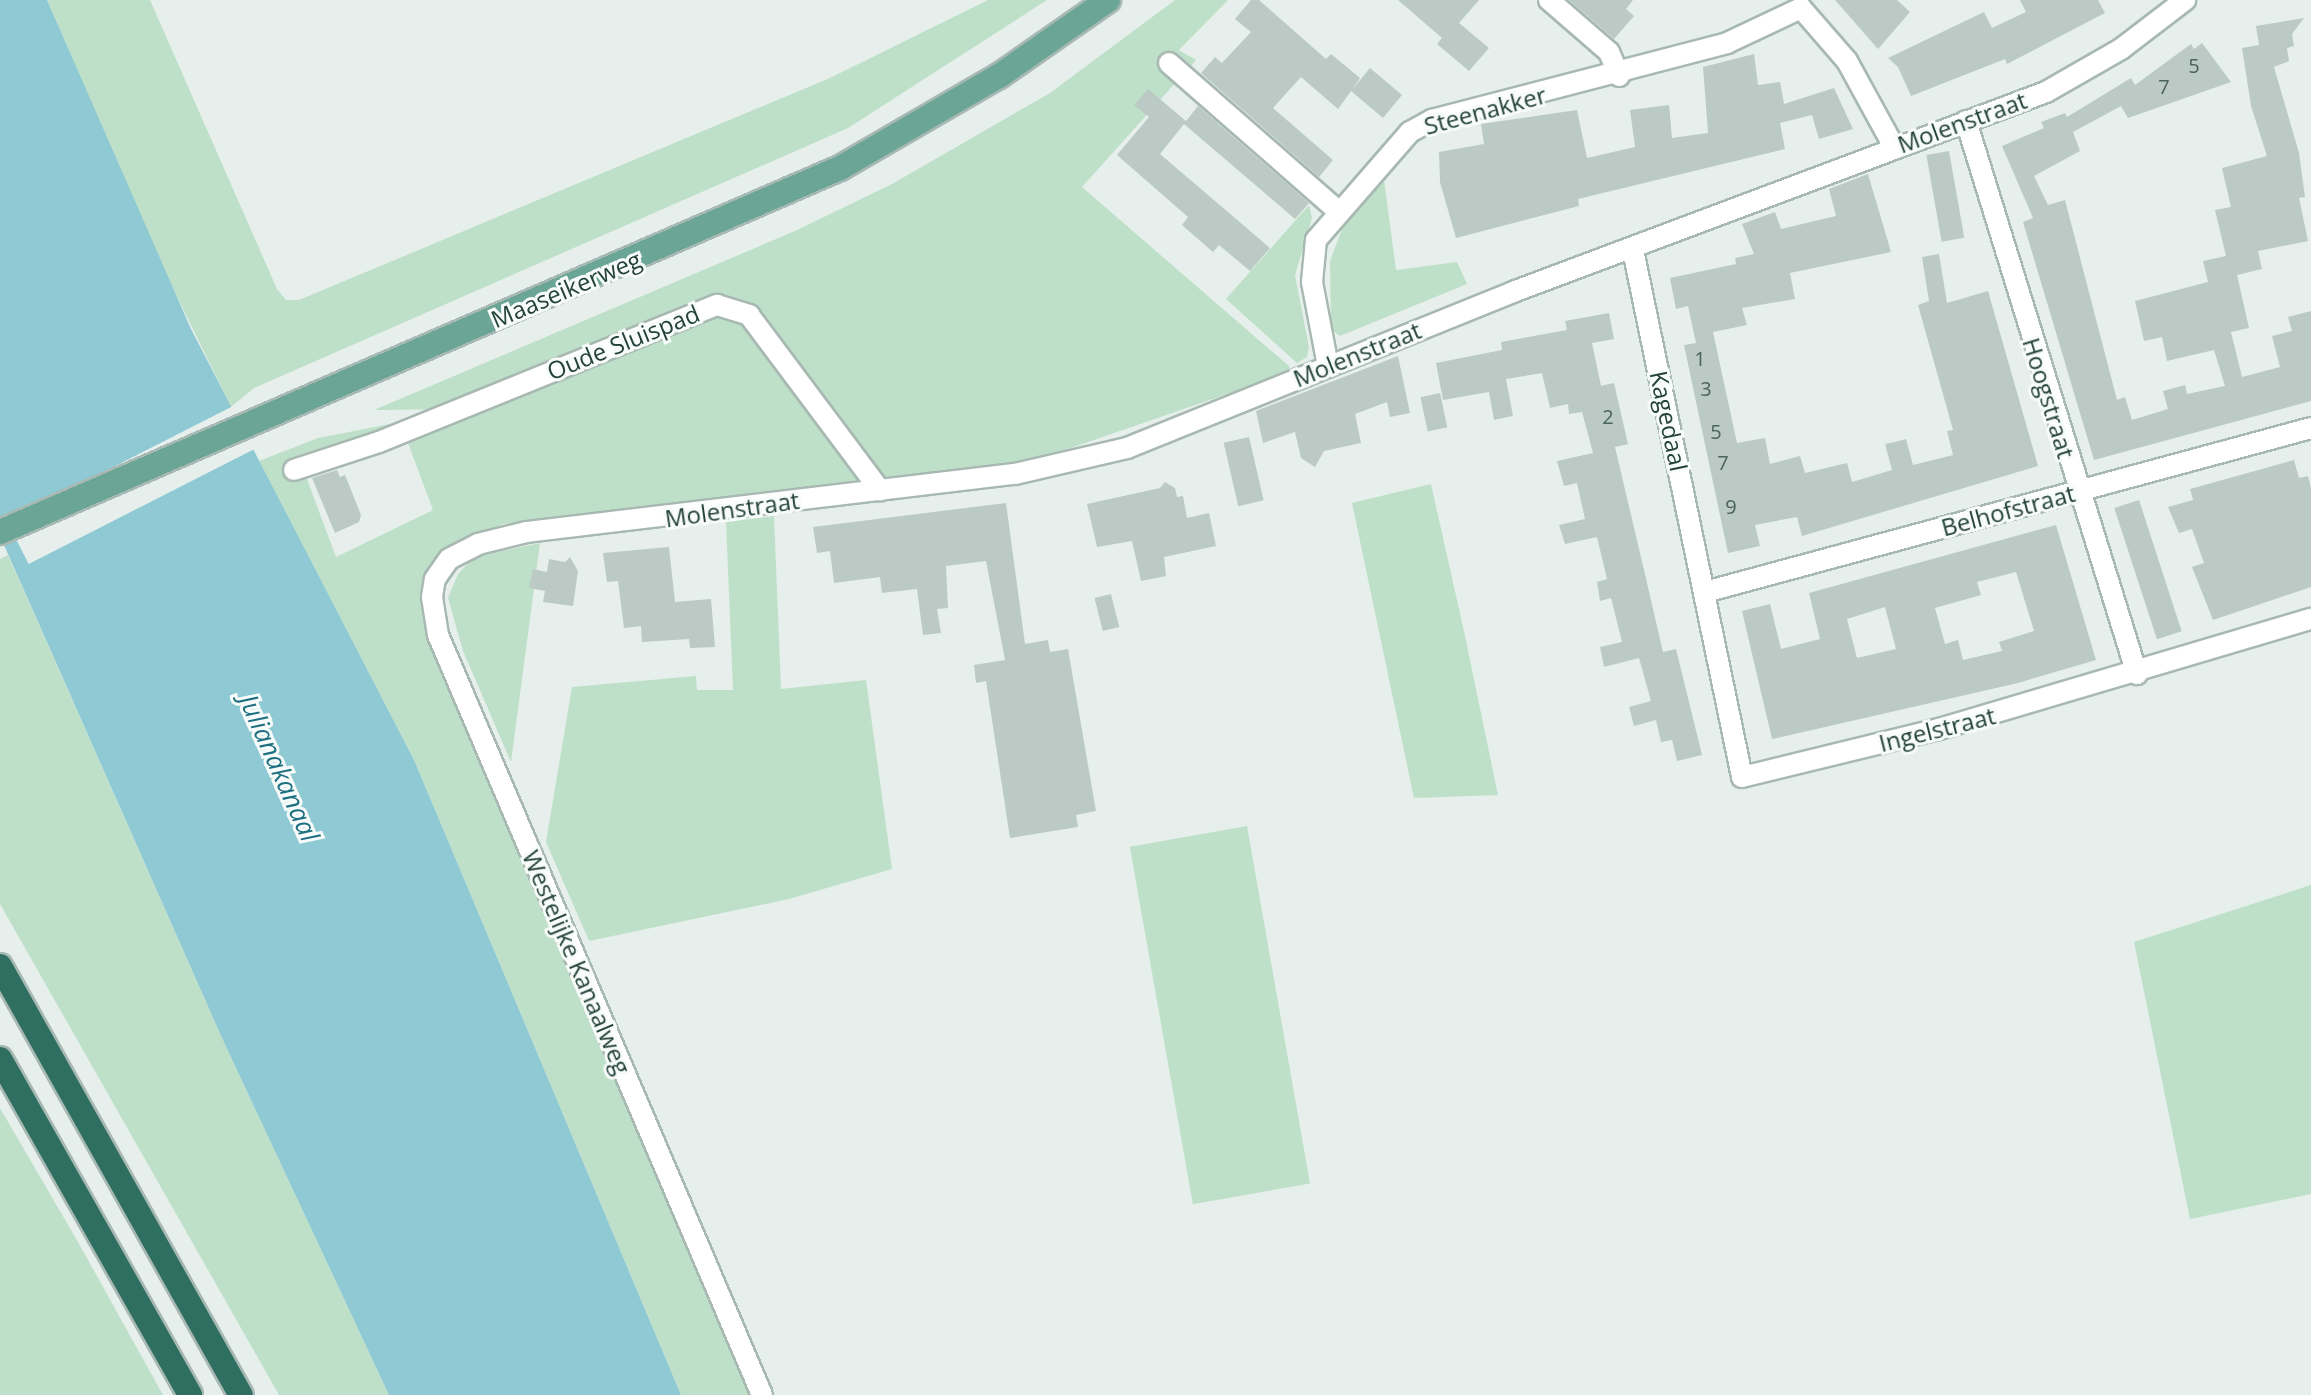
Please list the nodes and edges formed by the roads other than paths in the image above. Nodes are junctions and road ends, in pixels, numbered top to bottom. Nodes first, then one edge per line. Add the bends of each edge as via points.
1 (1108, 0) edge
2 (1549, 0) edge
3 (2185, 0) edge
4 (1805, 4) edge
5 (1169, 63) dead end
6 (1619, 76) junction
7 (1966, 121) junction
8 (1894, 147) junction
9 (1337, 210) junction
10 (1633, 250) junction
11 (1328, 366) junction
12 (2311, 428) edge
13 (294, 470) dead end
14 (880, 490) junction
15 (2077, 491) junction
16 (0, 532) edge
17 (478, 544) joint
18 (1705, 592) junction
19 (2311, 619) edge
20 (2137, 674) junction
21 (0, 966) edge
22 (0, 1059) edge
23 (190, 1395) edge
24 (241, 1395) edge
25 (762, 1395) edge

1 - 16 main road, Maaseikerweg via 999,76 840,168
2 - 6 street via 1609,52
3 - 7 street, Molenstraat via 2121,49 2046,92
4 - 6 street, Steenakker via 1727,43
4 - 8 street, Steenakker via 1847,61
5 - 9 street
6 - 9 street, Steenakker via 1432,120 1410,132
7 - 8 street, Molenstraat
7 - 15 street, Hoogstraat
8 - 10 street, Molenstraat
9 - 11 street, Steenakker via 1316,240 1311,262
10 - 11 street, Molenstraat
10 - 18 street, Kagedaal
11 - 14 street, Molenstraat via 1127,448 1015,474
12 - 15 street, Belhofstraat
13 - 14 street, Oude Sluispad via 379,442 717,305 749,315
14 - 17 street, Molenstraat via 527,532
15 - 18 street, Belhofstraat
15 - 20 street, Hoogstraat
17 - 25 street, Westelijke Kanaalweg via 449,559 435,579 431,615
18 - 20 street, Ingelstraat via 1742,777
19 - 20 street, Ingelstraat
21 - 24 highway
22 - 23 highway

